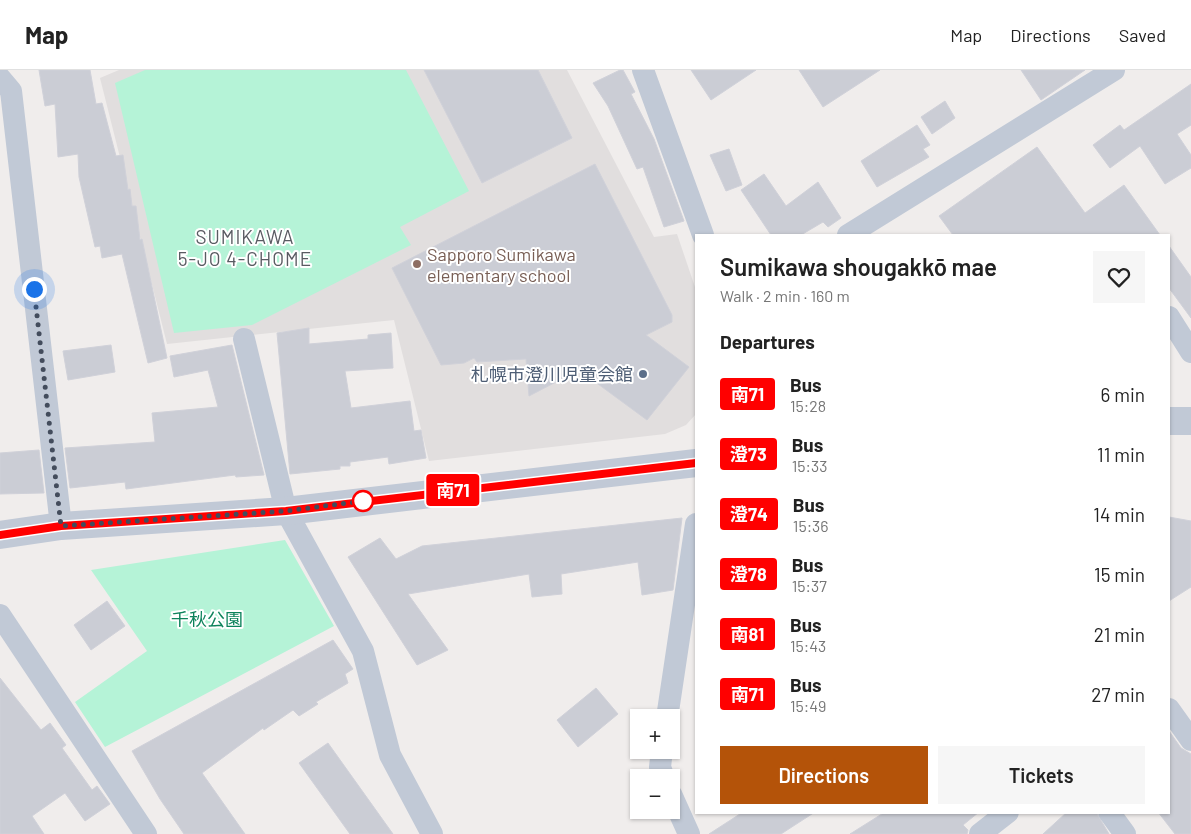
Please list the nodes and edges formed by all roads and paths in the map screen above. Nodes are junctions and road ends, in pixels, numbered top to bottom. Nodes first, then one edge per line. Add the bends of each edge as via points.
1 (643, 70) edge
2 (1114, 70) edge
3 (0, 78) edge
4 (703, 234) edge
5 (850, 234) edge
6 (1170, 319) edge
7 (244, 338) dead end
8 (1191, 352) edge
9 (1170, 421) edge
10 (1191, 421) edge
11 (695, 463) edge
12 (286, 511) junction
13 (61, 526) junction
14 (695, 531) edge
15 (0, 535) edge
16 (0, 615) edge
17 (668, 709) edge
18 (1170, 710) edge
19 (1191, 740) edge
20 (1005, 814) edge
21 (1110, 814) edge
22 (680, 815) edge
23 (146, 834) edge
24 (432, 834) edge
25 (688, 834) edge
26 (980, 834) edge
27 (1125, 834) edge

1 - 4 street
2 - 5 street
3 - 13 street via 11,91
6 - 8 street
7 - 12 street
9 - 10 street
11 - 12 street
12 - 13 street
12 - 24 street via 363,651 390,755
13 - 15 street
14 - 17 street
16 - 23 street
18 - 19 street
20 - 26 street
21 - 27 street
22 - 25 street

